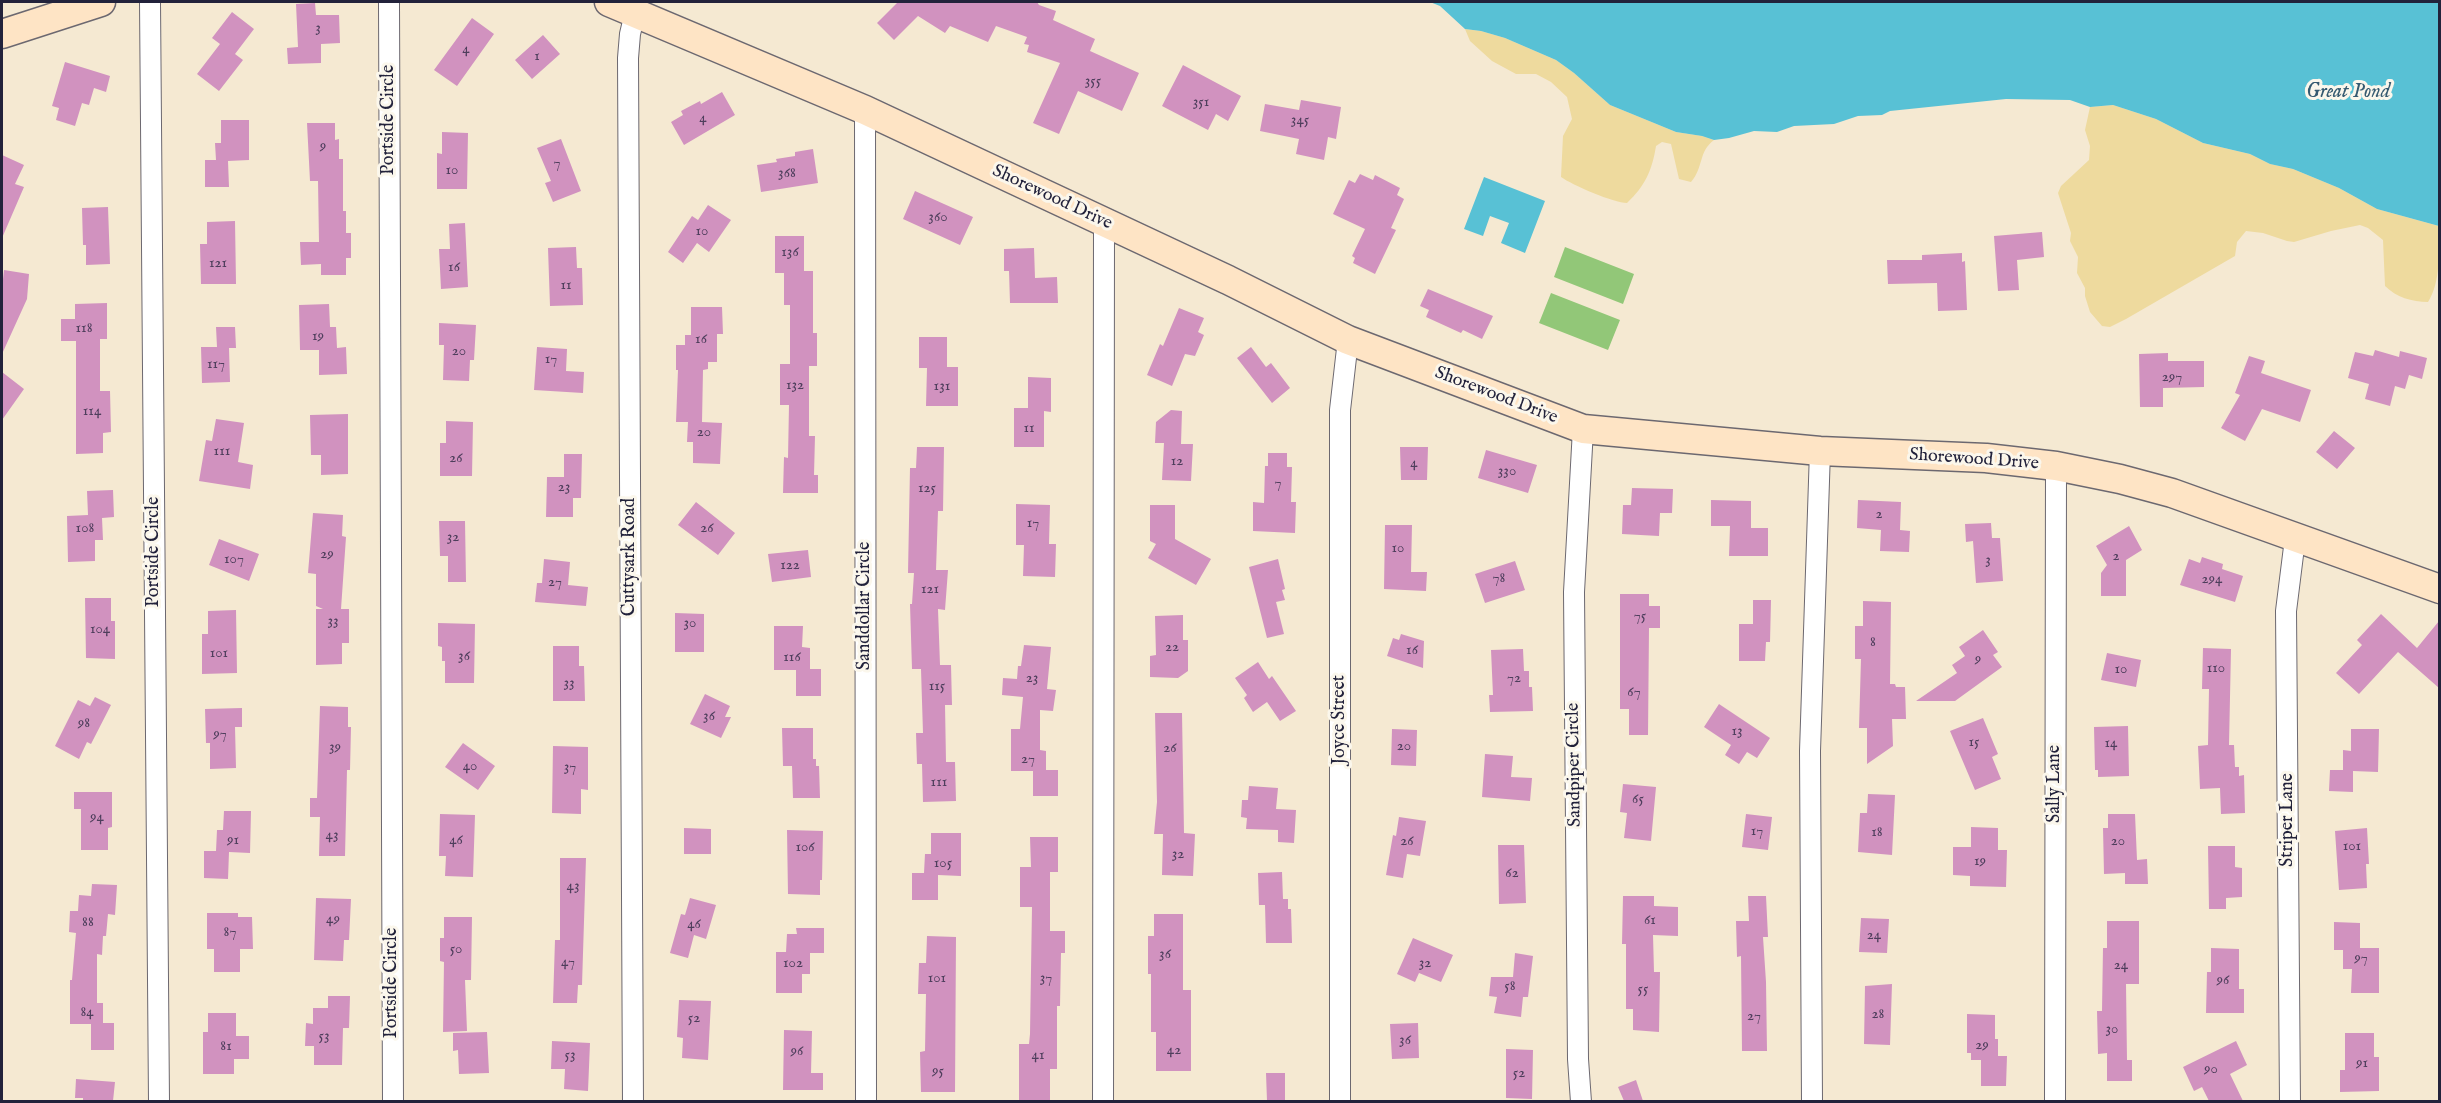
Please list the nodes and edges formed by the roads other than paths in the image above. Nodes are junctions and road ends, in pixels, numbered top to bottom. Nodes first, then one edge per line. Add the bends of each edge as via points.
1 (101, 2) edge
2 (150, 2) edge
3 (388, 2) edge
4 (609, 2) edge
5 (635, 13) junction
6 (2, 34) edge
7 (865, 110) junction
8 (1104, 223) junction
9 (1348, 340) junction
10 (1583, 429) junction
11 (1820, 451) junction
12 (2056, 466) junction
13 (2295, 539) junction
14 (2439, 589) edge
15 (159, 1101) edge
16 (393, 1101) edge
17 (633, 1101) edge
18 (866, 1101) edge
19 (1103, 1101) edge
20 (1340, 1101) edge
21 (1581, 1101) edge
22 (1812, 1101) edge
23 (2055, 1101) edge
24 (2290, 1101) edge

1 - 6 street
2 - 15 street, Portside Circle
3 - 16 street, Portside Circle
4 - 5 street, Shorewood Drive
5 - 7 street, Shorewood Drive
5 - 17 street, Cuttysark Road via 628,58
7 - 8 street, Shorewood Drive
7 - 18 street, Sanddollar Circle
8 - 9 street, Shorewood Drive
8 - 19 street
9 - 10 street, Shorewood Drive
9 - 20 street, Joyce Street via 1340,410
10 - 11 street, Shorewood Drive
10 - 21 street, Sandpiper Circle via 1574,592
11 - 12 street, Shorewood Drive via 1986,458
11 - 22 street via 1810,752
12 - 13 street, Shorewood Drive via 2172,493
12 - 23 street, Sally Lane
13 - 14 street, Shorewood Drive
13 - 24 street, Striper Lane via 2286,611

